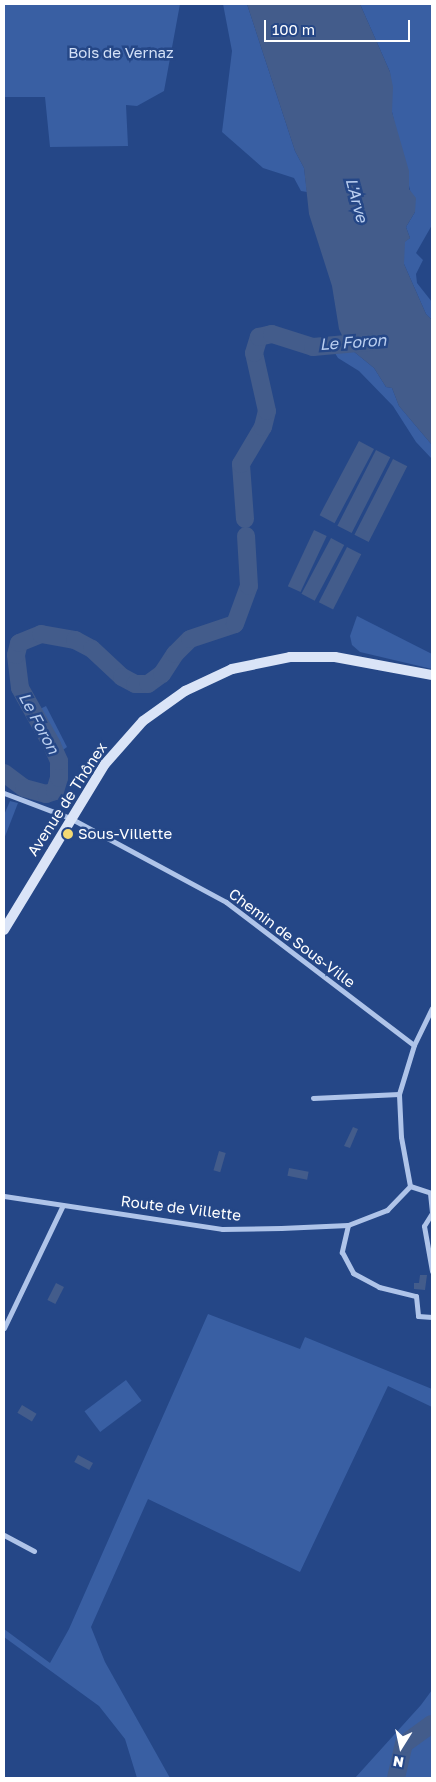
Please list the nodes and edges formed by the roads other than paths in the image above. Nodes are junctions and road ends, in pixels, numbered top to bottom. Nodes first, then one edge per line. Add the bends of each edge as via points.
1 (432, 675) edge
2 (4, 793) edge
3 (70, 818) junction
4 (4, 930) edge
5 (432, 1008) edge
6 (414, 1045) junction
7 (399, 1094) junction
8 (313, 1098) dead end
9 (410, 1186) junction
10 (431, 1193) edge
11 (4, 1196) edge
12 (63, 1205) junction
13 (348, 1225) junction
14 (432, 1271) edge
15 (432, 1317) edge
16 (4, 1328) edge
17 (4, 1535) edge
18 (34, 1551) dead end

1 - 3 main road, Avenue de Thônex via 365,661 309,656 260,661 218,674 185,690 137,727 105,764
2 - 3 street, Chemin de Sous-Ville
3 - 4 main road, Avenue de Thônex
3 - 6 street, Chemin de Sous-Ville via 226,902
5 - 6 street
6 - 7 street
7 - 8 street
7 - 9 street via 401,1137
9 - 10 street
9 - 13 street, Route de Villette via 387,1210
10 - 14 street via 432,1213 424,1226
11 - 12 street, Route de Villette
12 - 13 street, Route de Villette via 222,1229
12 - 16 street
13 - 15 street via 342,1252 353,1273 378,1287 416,1296 418,1316
17 - 18 street

